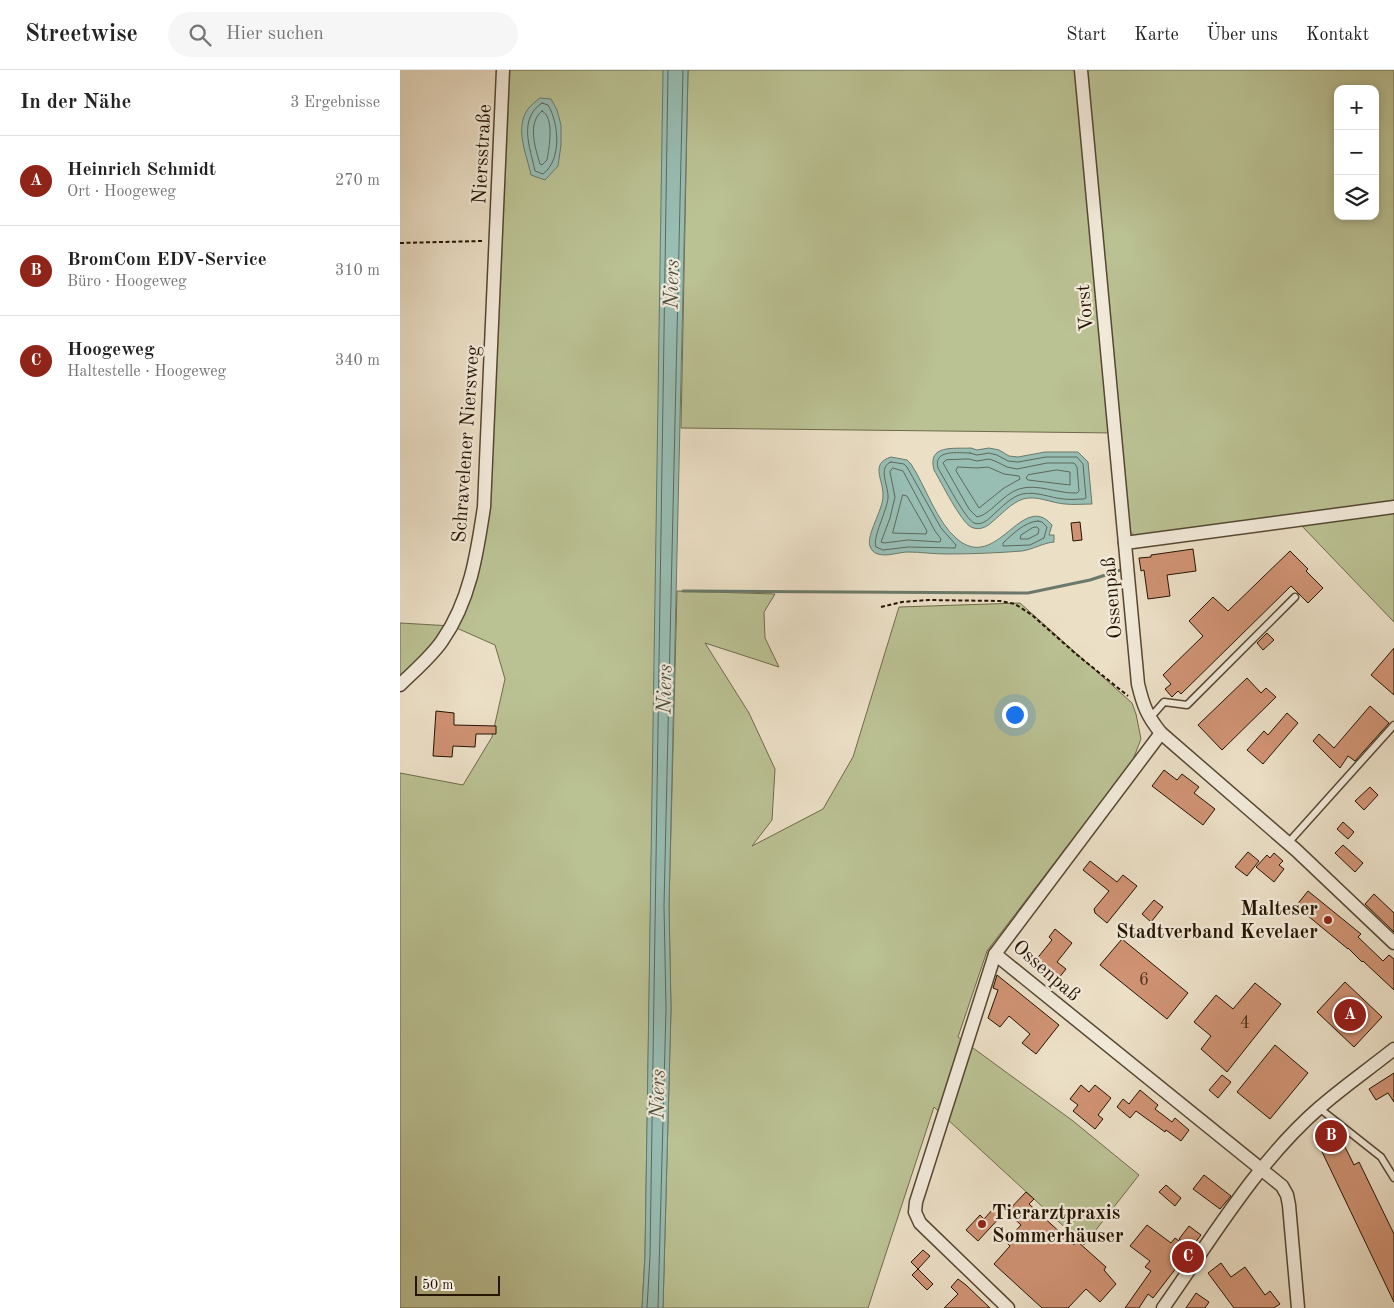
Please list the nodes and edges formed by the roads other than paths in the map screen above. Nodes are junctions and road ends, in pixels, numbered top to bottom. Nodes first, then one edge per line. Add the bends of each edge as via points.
1 (503, 70) edge
2 (1080, 70) edge
3 (495, 240) joint
4 (1394, 507) edge
5 (1125, 543) junction
6 (1295, 597) dead end
7 (400, 685) edge
8 (1149, 718) junction
9 (1394, 725) edge
10 (1161, 733) junction
11 (1288, 843) junction
12 (1394, 943) edge
13 (995, 954) junction
14 (1394, 1049) edge
15 (1319, 1108) junction
16 (1262, 1170) junction
17 (1394, 1178) edge
18 (1008, 1308) edge
19 (1163, 1308) edge
20 (1298, 1308) edge

1 - 3 street, Niersstraße
2 - 5 street, Vorst
3 - 7 street, Schravelener Niersweg via 484,507 474,567 452,626 441,643
4 - 5 street
5 - 8 street, Ossenpaß via 1138,684
6 - 8 lane via 1188,705 1164,702
8 - 10 street, Ossenpaß
9 - 11 lane
10 - 11 street, Ossenpaß
10 - 13 street, Ossenpaß
11 - 12 street, Ossenpaß
13 - 16 street, Ossenpaß
13 - 18 street via 915,1212 920,1223
14 - 15 street
15 - 16 street
15 - 17 lane via 1381,1157
16 - 19 street
16 - 20 street, Ossenpaß via 1277,1181 1286,1194

